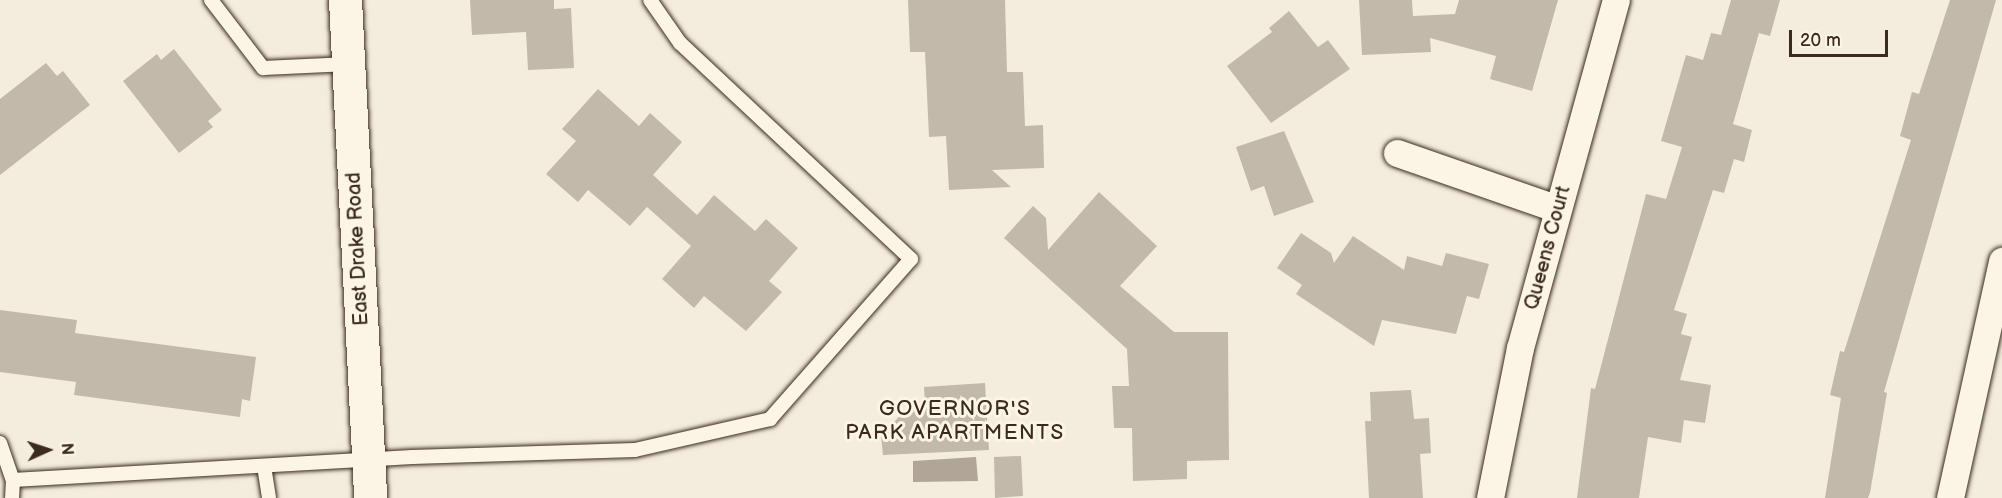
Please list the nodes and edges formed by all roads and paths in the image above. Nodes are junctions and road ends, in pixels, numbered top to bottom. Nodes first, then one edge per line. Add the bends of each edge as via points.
1 (211, 0) edge
2 (345, 0) edge
3 (650, 0) edge
4 (1616, 0) edge
5 (349, 64) junction
6 (1397, 153) dead end
7 (1558, 209) junction
8 (2002, 261) edge
9 (0, 443) edge
10 (368, 460) junction
11 (264, 466) junction
12 (13, 480) junction
13 (12, 498) edge
14 (269, 498) edge
15 (370, 498) edge
16 (1490, 498) edge
17 (1950, 498) edge

1 - 5 lane via 263,68
2 - 5 main road, East Drake Road
3 - 10 lane via 680,43 911,259 770,419 635,450
4 - 7 street, Queens Court
5 - 10 main road, East Drake Road
6 - 7 street
7 - 16 street, Queens Court via 1520,348
8 - 17 street
9 - 12 lane
10 - 11 lane
10 - 15 main road, East Drake Road
11 - 12 lane
11 - 14 lane
12 - 13 lane

